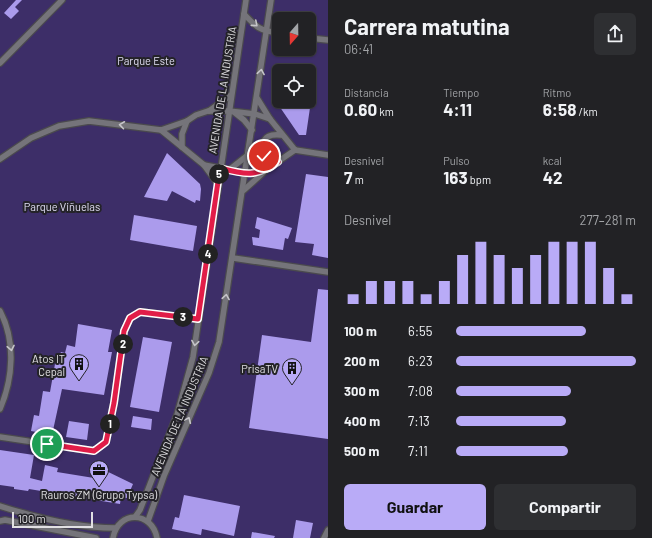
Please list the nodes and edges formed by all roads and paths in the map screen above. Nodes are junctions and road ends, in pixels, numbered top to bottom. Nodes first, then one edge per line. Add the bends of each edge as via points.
1 (62, 0) edge
2 (246, 0) edge
3 (271, 0) edge
4 (244, 14) junction
5 (268, 32) junction
6 (272, 32) edge
7 (316, 39) edge
8 (328, 40) edge
9 (0, 63) edge
10 (231, 95) junction
11 (257, 98) junction
12 (208, 111) junction
13 (232, 112) junction
14 (255, 114) junction
15 (270, 119) junction
16 (187, 121) junction
17 (161, 130) junction
18 (252, 130) junction
19 (281, 135) junction
20 (182, 147) junction
21 (295, 150) junction
22 (248, 155) junction
23 (328, 156) edge
24 (0, 159) edge
25 (278, 162) junction
26 (204, 165) junction
27 (220, 168) junction
28 (228, 171) junction
29 (264, 171) junction
30 (246, 173) junction
31 (218, 184) junction
32 (243, 190) junction
33 (233, 258) junction
34 (328, 272) edge
35 (0, 311) edge
36 (198, 319) junction
37 (0, 409) edge
38 (0, 437) edge
39 (0, 506) edge
40 (135, 517) junction
41 (0, 521) edge
42 (148, 521) junction
43 (116, 528) junction
44 (328, 530) edge
45 (96, 538) edge
46 (113, 538) edge
47 (158, 538) edge
48 (324, 538) edge

1 - 9 street
2 - 4 street, AVENIDA DE LA INDUSTRIA
3 - 5 street, AVENIDA DE LA INDUSTRIA
4 -> 5 street, AVENIDA DE LA INDUSTRIA via 256,26
4 - 10 street, AVENIDA DE LA INDUSTRIA
5 - 6 street
11 -> 5 street, AVENIDA DE LA INDUSTRIA
7 - 8 street
10 - 12 street
10 - 13 street, AVENIDA DE LA INDUSTRIA
11 - 14 street, AVENIDA DE LA INDUSTRIA
11 - 15 street
12 - 13 street
12 - 16 street
13 - 14 street
13 - 18 street via 244,120
13 - 27 street, AVENIDA DE LA INDUSTRIA
14 - 15 street
14 - 18 street, AVENIDA DE LA INDUSTRIA
15 - 19 street
16 - 17 street
16 - 20 street via 182,134
17 - 20 street
17 -> 24 street via 89,120 59,126 30,138
18 - 22 street, AVENIDA DE LA INDUSTRIA
19 - 21 street
19 - 25 street via 271,134 264,139 261,147 264,156
20 - 26 street
21 - 23 street
21 - 25 street
22 - 28 street
22 - 30 street, AVENIDA DE LA INDUSTRIA
25 - 29 street
26 - 27 street
26 - 31 street
27 - 28 street
27 - 31 street, AVENIDA DE LA INDUSTRIA
28 - 30 street
29 - 30 street
29 - 32 street
30 - 32 street, AVENIDA DE LA INDUSTRIA
31 - 36 street, AVENIDA DE LA INDUSTRIA
32 - 33 street, AVENIDA DE LA INDUSTRIA
33 - 34 street
42 -> 33 street, AVENIDA DE LA INDUSTRIA via 164,476 209,373 219,342
35 -> 37 street via 6,322 12,357
36 - 38 street via 140,312 130,318 124,331 106,442 94,451
36 -> 40 street, AVENIDA DE LA INDUSTRIA via 193,357 177,415
39 - 43 street via 21,513 94,528
40 - 42 street
40 - 43 street via 127,519
41 - 45 street
42 - 47 street
43 - 46 street
44 - 48 street

